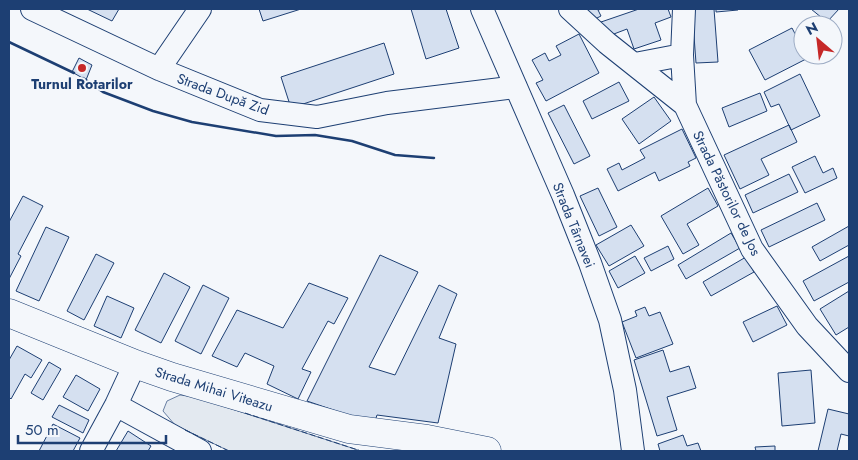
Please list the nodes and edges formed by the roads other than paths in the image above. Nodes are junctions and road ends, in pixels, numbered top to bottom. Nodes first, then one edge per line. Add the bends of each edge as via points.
1 (32, 9) edge
2 (200, 9) edge
3 (482, 9) edge
4 (570, 9) edge
5 (684, 9) edge
6 (682, 55) junction
7 (635, 64) junction
8 (159, 70) junction
9 (516, 87) junction
10 (685, 105) junction
11 (9, 313) edge
12 (135, 364) junction
13 (849, 371) edge
14 (116, 405) junction
15 (424, 445) edge
16 (92, 451) edge
17 (200, 451) edge
18 (487, 451) edge
19 (632, 451) edge

1 - 8 street, Strada După Zid
2 - 8 street
3 - 9 street, Strada Târnavei
4 - 7 street, Strada Păstorilor de Jos
5 - 6 street, Strada Păstorilor de Jos
6 - 7 street
6 - 10 street, Strada Păstorilor de Jos
7 - 10 street, Strada Păstorilor de Jos
8 - 9 street, Strada După Zid via 260,110 317,117 387,103
9 - 19 street, Strada Târnavei via 563,195 610,320 625,390
10 - 13 street, Strada Păstorilor de Jos via 752,249 807,326
11 - 12 main road, Strada Mihai Viteazu
12 - 14 street
12 - 15 main road, Strada Mihai Viteazu via 349,429
14 - 16 street
14 - 17 street
15 - 18 main road, Strada Mihai Viteazu

